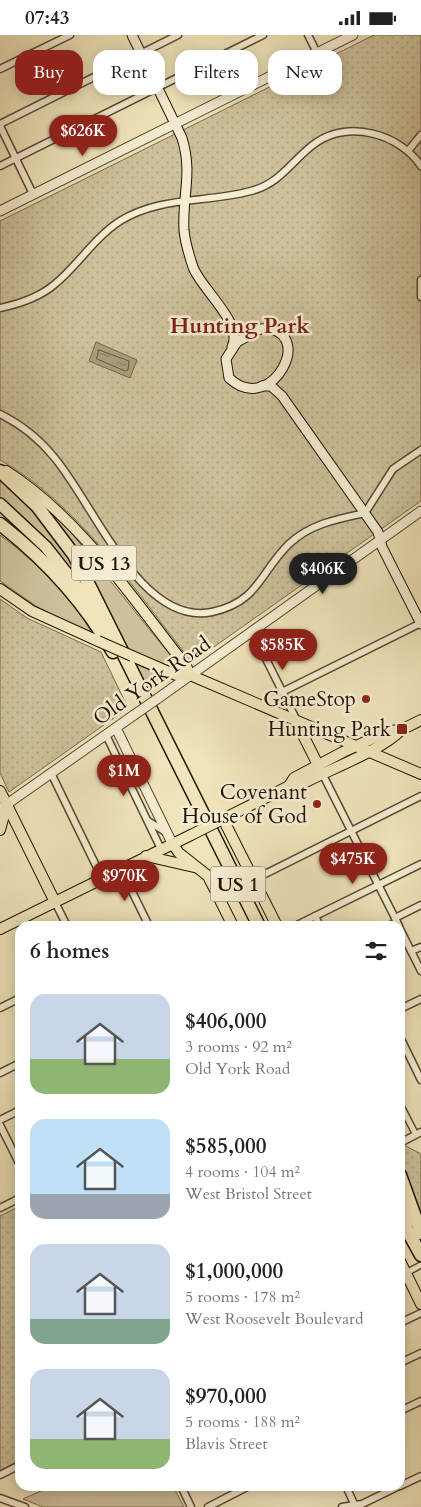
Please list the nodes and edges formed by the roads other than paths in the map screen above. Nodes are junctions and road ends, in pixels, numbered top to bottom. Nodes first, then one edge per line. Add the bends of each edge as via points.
1 (70, 35) edge
2 (132, 35) edge
3 (178, 35) edge
4 (263, 35) edge
5 (308, 35) edge
6 (353, 35) edge
7 (139, 50) edge
8 (149, 50) edge
9 (316, 50) edge
10 (323, 50) edge
11 (0, 69) edge
12 (93, 78) edge
13 (268, 78) edge
14 (165, 84) edge
15 (144, 95) edge
16 (162, 95) edge
17 (176, 124) junction
18 (0, 125) edge
19 (421, 135) edge
20 (408, 151) junction
21 (16, 159) junction
22 (421, 166) edge
23 (0, 167) edge
24 (33, 194) junction
25 (186, 200) junction
26 (0, 211) edge
27 (421, 280) edge
28 (421, 297) edge
29 (0, 308) edge
30 (231, 324) junction
31 (254, 331) junction
32 (232, 347) junction
33 (280, 372) junction
34 (262, 386) junction
35 (282, 396) junction
36 (0, 414) edge
37 (421, 450) edge
38 (0, 470) edge
39 (0, 503) edge
40 (421, 511) edge
41 (365, 513) junction
42 (0, 524) edge
43 (380, 540) junction
44 (0, 589) edge
45 (421, 624) edge
46 (252, 631) junction
47 (126, 653) junction
48 (190, 675) junction
49 (282, 692) junction
50 (421, 720) edge
51 (296, 721) junction
52 (116, 728) junction
53 (401, 730) junction
54 (106, 735) junction
55 (356, 746) junction
56 (369, 751) junction
57 (320, 769) junction
58 (50, 773) junction
59 (421, 774) edge
60 (0, 791) edge
61 (421, 796) edge
62 (3, 807) edge
63 (221, 820) junction
64 (147, 821) junction
65 (0, 830) edge
66 (351, 831) junction
67 (166, 833) junction
68 (172, 843) junction
69 (161, 849) junction
70 (146, 857) junction
71 (421, 864) edge
72 (120, 869) junction
73 (204, 871) junction
74 (102, 878) junction
75 (254, 880) junction
76 (378, 885) junction
77 (55, 902) junction
78 (421, 905) edge
79 (315, 916) junction
80 (16, 921) edge
81 (64, 921) edge
82 (147, 921) edge
83 (230, 921) edge
84 (248, 921) edge
85 (257, 921) edge
86 (274, 921) edge
87 (305, 921) edge
88 (318, 921) edge
89 (396, 921) edge
90 (402, 921) edge
91 (15, 922) edge
92 (0, 929) edge
93 (405, 939) edge
94 (421, 947) edge
95 (411, 951) junction
96 (421, 971) edge
97 (421, 999) edge
98 (15, 1000) edge
99 (405, 1007) edge
100 (0, 1008) edge
101 (405, 1047) edge
102 (15, 1066) edge
103 (0, 1073) edge
104 (421, 1079) edge
105 (405, 1112) edge
106 (15, 1114) edge
107 (0, 1121) edge
108 (0, 1125) edge
109 (418, 1133) edge
110 (3, 1139) edge
111 (405, 1140) edge
112 (15, 1149) edge
113 (405, 1189) edge
114 (15, 1200) edge
115 (0, 1208) edge
116 (405, 1211) edge
117 (405, 1228) edge
118 (421, 1233) edge
119 (421, 1239) edge
120 (405, 1241) edge
121 (420, 1261) edge
122 (405, 1273) edge
123 (405, 1278) edge
124 (421, 1304) edge
125 (421, 1313) edge
126 (405, 1321) edge
127 (421, 1353) edge
128 (405, 1361) edge
129 (421, 1401) edge
130 (405, 1409) edge
131 (15, 1468) edge
132 (0, 1475) edge
133 (421, 1476) edge
134 (405, 1483) edge
135 (183, 1491) edge
136 (239, 1491) edge
137 (348, 1491) edge
138 (389, 1491) edge
139 (0, 1498) edge
140 (355, 1506) edge
141 (25, 1507) edge
142 (191, 1507) edge
143 (208, 1507) edge
144 (342, 1507) edge

1 - 11 street
2 - 7 street
3 - 8 street
4 - 14 street
5 - 9 street
6 - 10 street
12 - 18 street
13 - 17 street
15 - 21 street
16 - 17 street
17 - 24 street
17 - 25 street via 188,156
18 - 21 street
19 - 20 street
20 - 22 street
20 - 25 street via 371,132 330,135 317,142 283,174 254,190
21 - 23 street
21 - 24 street
24 - 26 street
25 - 29 street via 152,206 119,222 85,251 55,285 24,302
25 - 30 street via 185,236 194,271
27 - 28 street
30 - 31 street via 245,331
30 - 32 street
31 - 32 street
31 - 33 street via 271,330 288,343 289,354
32 - 34 street via 226,359 229,378 247,388
33 - 34 street
33 - 35 street via 278,382
34 - 35 street via 271,386
35 - 41 street
36 - 41 street via 27,432 54,457 128,567 158,597 182,611 197,614 240,601 260,585 290,544 312,527
37 - 41 street via 393,469
38 - 47 highway, US 1 via 37,507 66,543
38 - 48 main road, US 13 via 45,500 80,534
39 - 47 highway, US 1 via 60,563
40 - 43 street, Old York Road
41 - 43 street
42 - 84 highway, US 1 via 55,573 103,635
43 - 45 street
43 - 46 street, Old York Road
44 - 47 main road, bridge via 32,611
45 - 49 street
46 - 48 street, Old York Road
46 - 49 street
47 - 48 main road via 176,675
47 - 85 highway, US 1
48 - 51 main road
48 - 52 street, Old York Road, bridge
49 - 51 street
50 - 53 main road
51 - 55 main road
51 - 57 main road
52 - 54 street, Old York Road
52 - 67 street
53 - 55 main road via 389,731
53 - 56 main road
54 - 58 street, Old York Road
54 - 64 street
55 - 56 main road
55 - 57 main road
56 - 57 main road
56 - 59 main road
57 - 63 main road via 294,778 289,786
57 - 66 street
58 - 62 street, Old York Road
58 - 74 street
60 - 62 main road
61 - 66 street
62 - 65 main road
62 - 77 main road
63 - 68 main road, bridge
63 - 75 main road
64 - 67 street
64 - 69 street
66 - 75 street
66 - 76 street
67 - 68 street
68 - 69 main road
68 - 73 main road via 179,853
69 - 70 main road
70 - 72 main road
70 - 73 main road
71 - 76 street
72 - 74 main road
72 - 82 street
73 - 83 main road
74 - 77 main road
75 - 86 main road
76 - 79 street
76 - 89 street
77 - 80 main road
77 - 81 street
78 - 90 street
79 - 87 street
79 - 88 street
91 - 92 main road
93 - 95 street
94 - 95 street
95 - 96 street
97 - 99 street
98 - 100 street
101 - 104 street
102 - 103 street
105 - 109 street
106 - 107 street
108 - 110 street
109 - 111 street
110 - 112 street
113 - 118 highway
114 - 115 street
116 - 119 highway
117 - 121 highway
120 - 121 highway
121 - 122 street
123 - 124 main road
125 - 126 street
127 - 128 street
129 - 130 street
131 - 132 street
133 - 134 street
135 - 142 street
136 - 143 street
137 - 140 street
138 - 140 street
139 - 141 street
140 - 144 street

